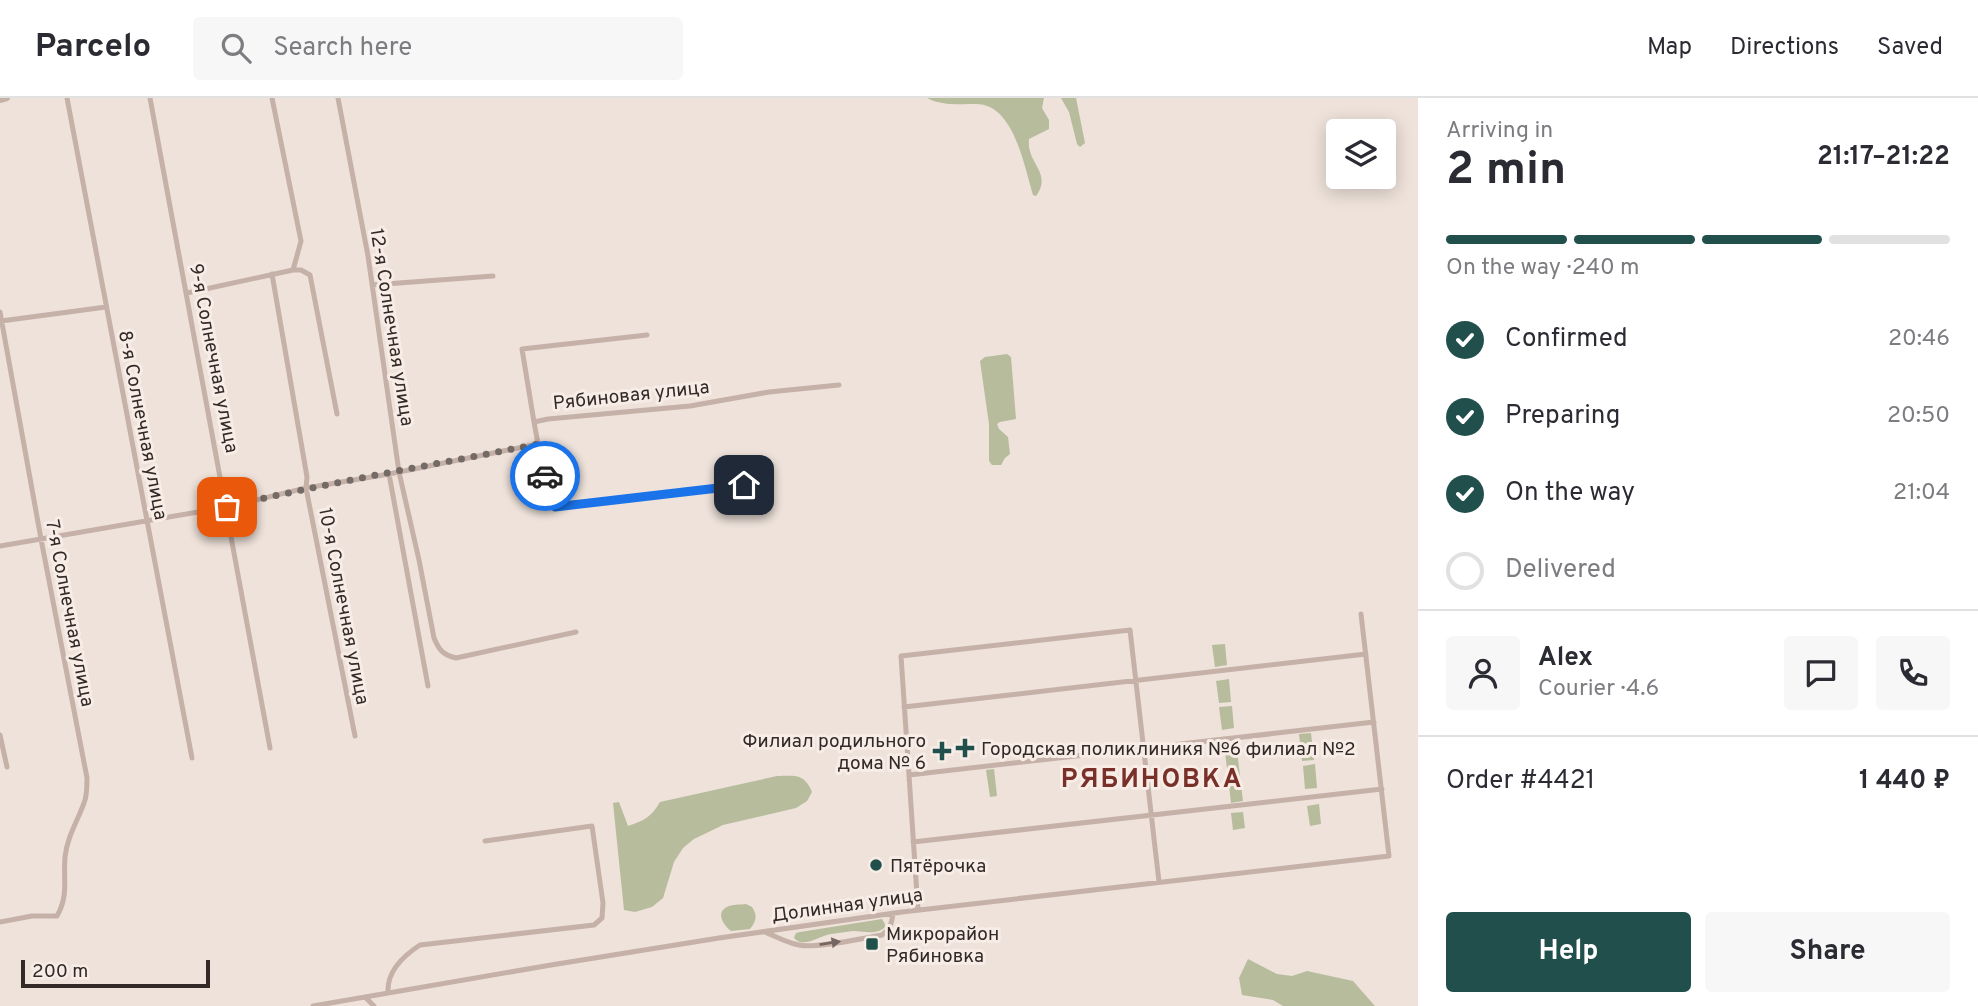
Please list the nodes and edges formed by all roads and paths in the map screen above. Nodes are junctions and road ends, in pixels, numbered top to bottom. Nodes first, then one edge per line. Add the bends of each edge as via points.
1 (7, 98) edge
2 (67, 98) edge
3 (150, 98) edge
4 (272, 98) edge
5 (338, 98) edge
6 (0, 100) edge
7 (293, 270) junction
8 (272, 274) junction
9 (493, 276) dead end
10 (372, 285) junction
11 (187, 293) junction
12 (106, 307) junction
13 (0, 312) edge
14 (1, 321) edge
15 (647, 335) dead end
16 (839, 385) dead end
17 (337, 414) dead end
18 (534, 422) junction
19 (538, 444) junction
20 (399, 472) junction
21 (388, 474) junction
22 (758, 484) dead end
23 (306, 488) junction
24 (227, 507) junction
25 (146, 520) junction
26 (41, 538) junction
27 (0, 546) edge
28 (1361, 614) dead end
29 (576, 632) dead end
30 (1366, 654) junction
31 (1135, 680) junction
32 (428, 686) dead end
33 (904, 707) junction
34 (1374, 722) junction
35 (0, 735) edge
36 (355, 736) dead end
37 (270, 748) dead end
38 (1143, 748) junction
39 (192, 758) dead end
40 (7, 767) dead end
41 (909, 775) junction
42 (1382, 789) junction
43 (1151, 815) junction
44 (485, 841) dead end
45 (914, 842) junction
46 (1159, 882) junction
47 (918, 910) junction
48 (893, 913) junction
49 (0, 922) edge
50 (764, 932) junction
51 (388, 992) junction
52 (365, 997) junction
53 (313, 1006) edge
54 (374, 1006) edge

1 - 6 street
2 - 12 street, 8-я Солнечная улица
3 - 11 street, 9-я Солнечная улица
4 - 7 street via 301,241
5 - 10 street, 12-я Солнечная улица
7 - 8 street
7 - 17 street via 310,275
8 - 11 street
8 - 23 street, 10-я Солнечная улица
9 - 10 street
10 - 20 street, 12-я Солнечная улица
11 - 24 street, 9-я Солнечная улица
12 - 14 street
12 - 25 street, 8-я Солнечная улица
13 - 14 street, 7-я Солнечная улица
14 - 26 street, 7-я Солнечная улица
15 - 18 street via 522,349
16 - 18 street, Рябиновая улица
18 - 19 street, Рябиновая улица
19 - 20 street
19 - 22 street, Рябиновая улица via 555,507
20 - 21 street
20 - 29 street, 12-я Солнечная улица via 434,638 446,656 456,658
21 - 23 street
21 - 32 street
23 - 24 street
23 - 36 street, 10-я Солнечная улица
24 - 25 street
24 - 37 street, 9-я Солнечная улица
25 - 26 street
25 - 39 street, 8-я Солнечная улица
26 - 27 street
26 - 49 street, 7-я Солнечная улица via 87,778 86,798 65,855 65,897 57,916
28 - 30 street
30 - 31 street
30 - 34 street
31 - 33 street
31 - 33 street via 1129,630 901,656
31 - 38 street
33 - 41 street
34 - 38 street
34 - 42 street
35 - 40 street
38 - 41 street
38 - 43 street
41 - 45 street
42 - 43 street
42 - 46 street, Долинная улица via 1389,856
43 - 45 street
43 - 46 street
44 - 51 street via 592,826 602,918 594,925 420,946 397,964
45 - 47 street
46 - 47 street, Долинная улица
47 - 48 street, Долинная улица
48 - 50 street, Долинная улица
50 -> 48 street via 805,946 882,935 888,931
50 - 51 street, Долинная улица
51 - 52 street, Долинная улица
52 - 53 street, Долинная улица
52 - 54 street

